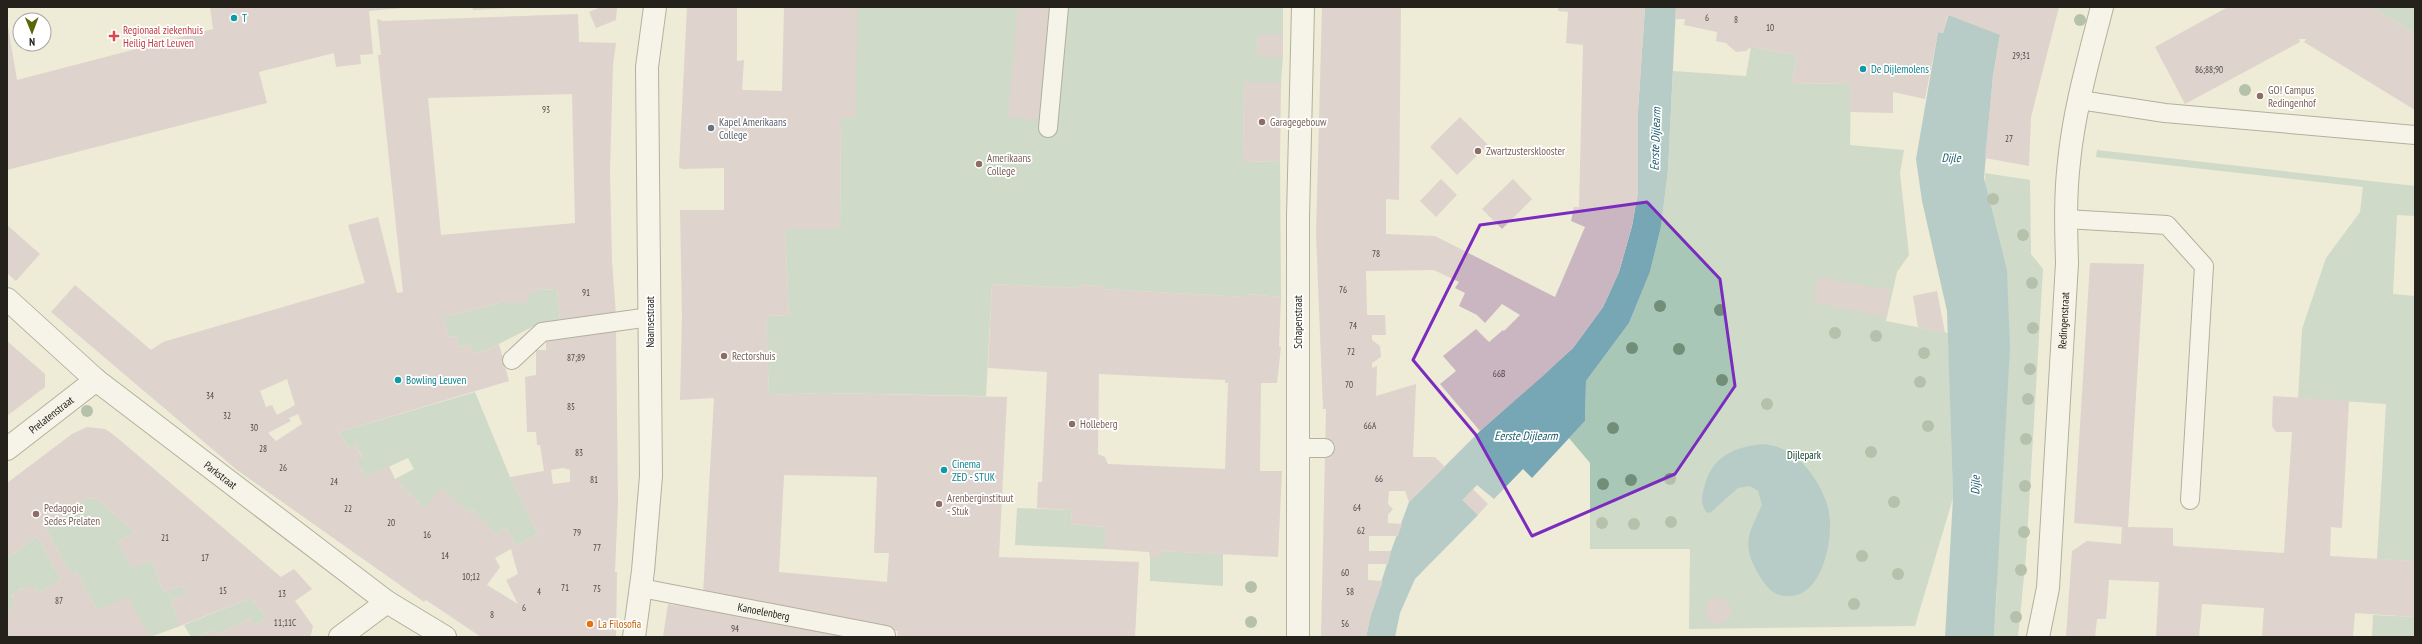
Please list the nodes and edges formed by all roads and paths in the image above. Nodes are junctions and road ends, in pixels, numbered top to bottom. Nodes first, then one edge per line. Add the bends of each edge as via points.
1 (655, 7) edge
2 (1059, 7) edge
3 (1303, 7) edge
4 (2102, 7) edge
5 (2080, 100) junction
6 (1048, 128) dead end
7 (2415, 135) edge
8 (2066, 219) junction
9 (7, 299) edge
10 (650, 317) junction
11 (512, 360) dead end
12 (96, 380) junction
13 (1298, 448) junction
14 (1325, 448) dead end
15 (7, 449) edge
16 (2190, 500) dead end
17 (641, 588) junction
18 (387, 602) junction
19 (886, 635) dead end
20 (340, 637) edge
21 (445, 637) edge
22 (634, 637) edge
23 (1298, 637) edge
24 (2038, 637) edge

1 - 10 street, Naamsestraat via 647,66
2 - 6 lane
3 - 13 street, Schapenstraat via 1298,217
4 - 5 street, Redingenstraat
5 - 7 lane via 2165,112
5 - 8 street, Redingenstraat via 2069,161
8 - 16 lane via 2168,225 2204,266
8 - 24 street, Redingenstraat via 2067,263 2048,588
9 - 12 street, Parkstraat
10 - 11 lane via 542,332
10 - 17 street, Naamsestraat via 651,476
12 - 15 street, Prelatenstraat
12 - 18 street, Parkstraat
13 - 14 lane
13 - 23 street, Schapenstraat
17 - 19 lane, Kanoelenberg
17 - 22 street, Naamsestraat
18 - 20 street
18 - 21 street, Parkstraat

